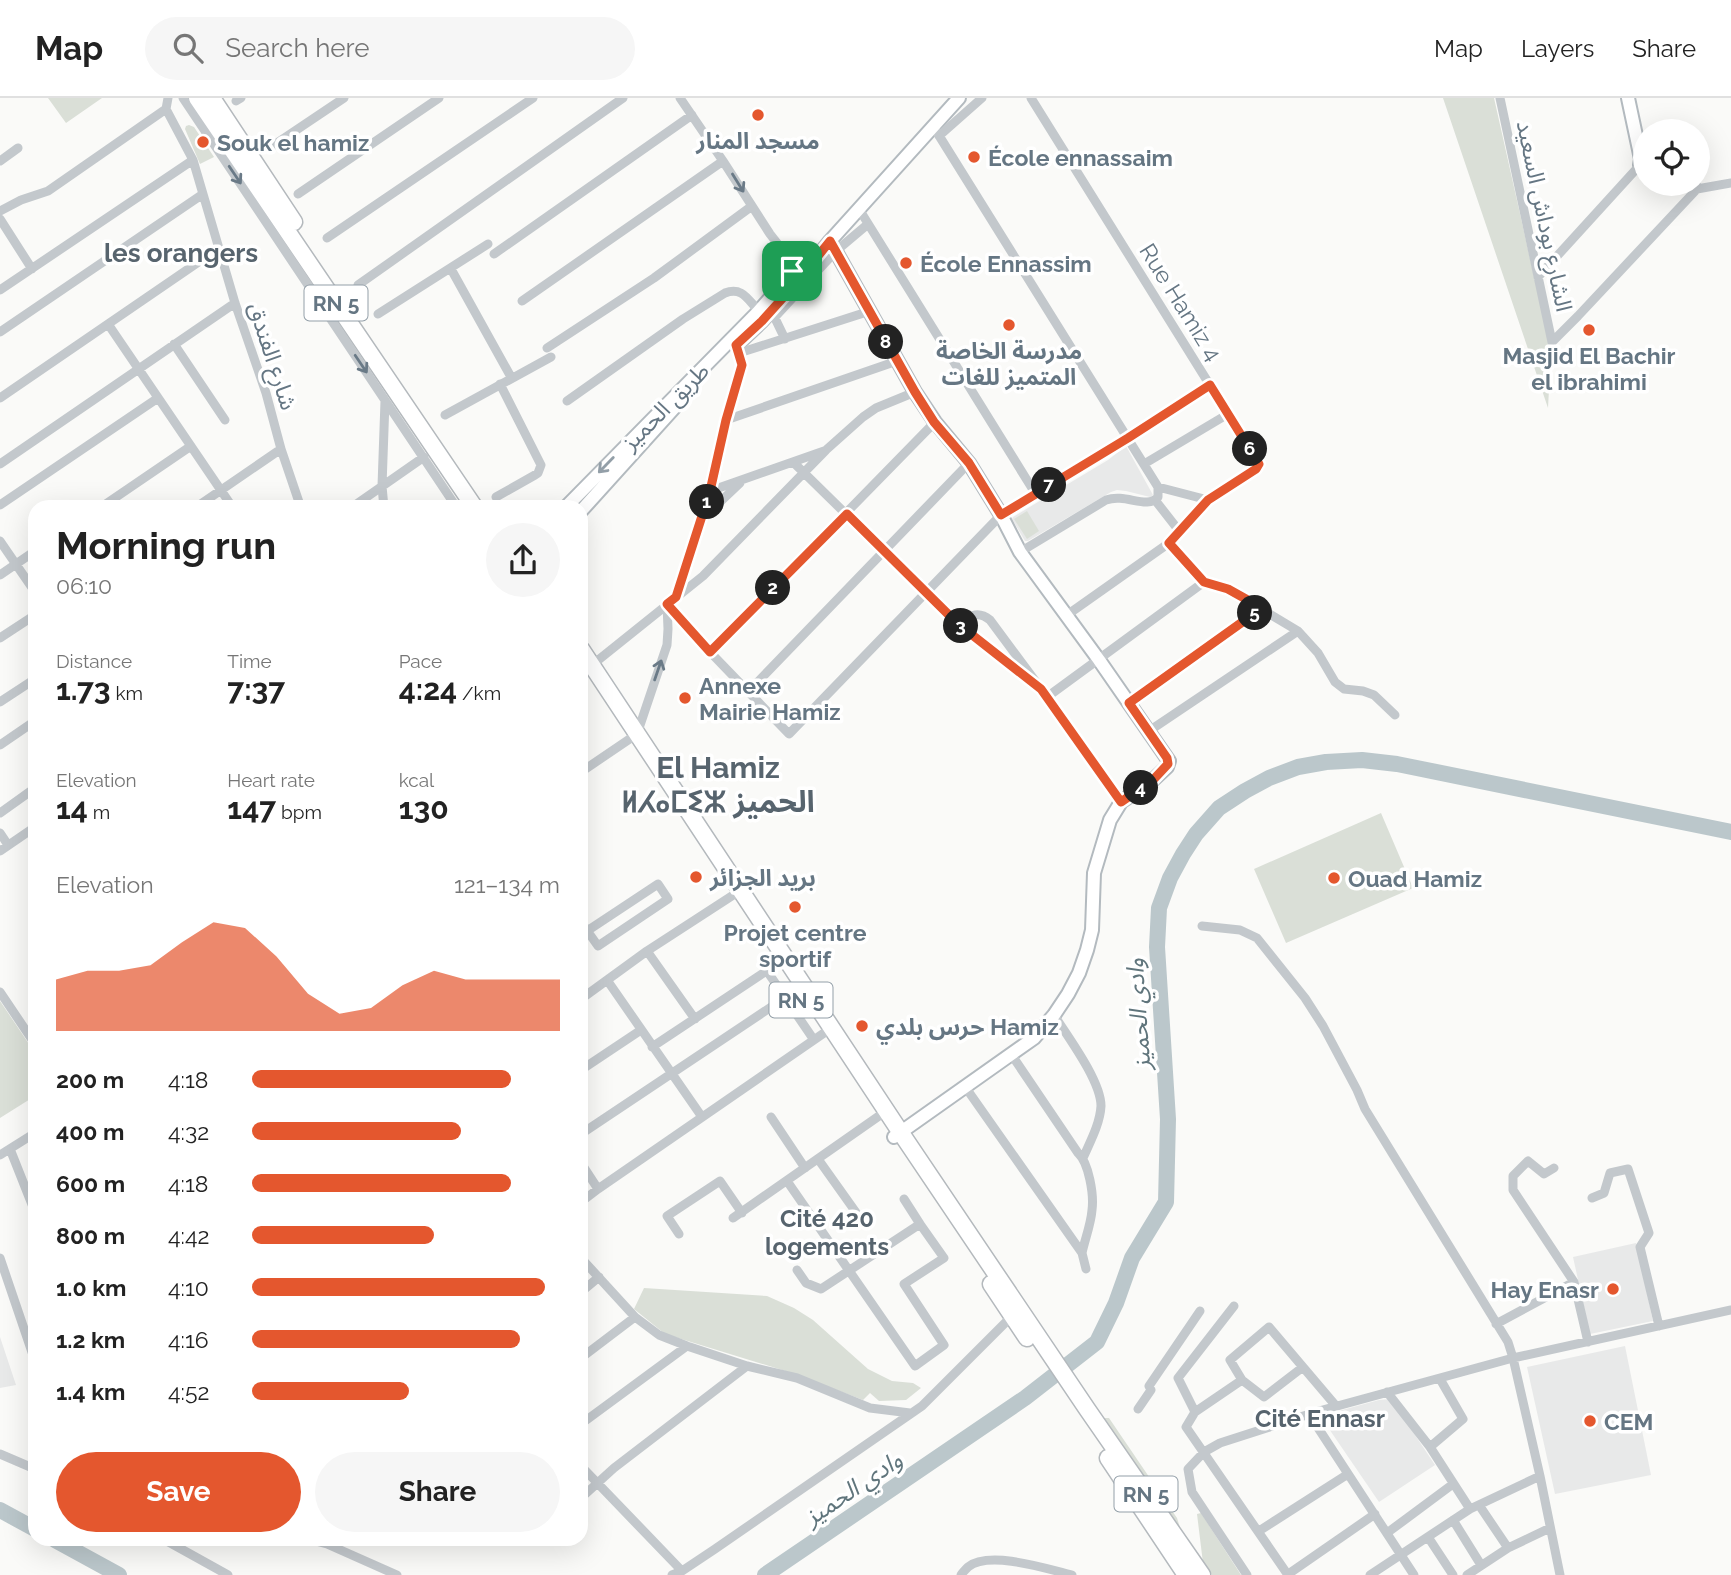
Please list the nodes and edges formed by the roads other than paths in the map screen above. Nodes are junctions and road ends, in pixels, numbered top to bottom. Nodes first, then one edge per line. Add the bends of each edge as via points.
1 (167, 98) edge
2 (183, 98) edge
3 (197, 98) edge
4 (212, 98) edge
5 (344, 98) edge
6 (439, 98) edge
7 (533, 98) edge
8 (623, 98) edge
9 (680, 98) edge
10 (951, 98) edge
11 (959, 98) edge
12 (982, 98) edge
13 (1031, 98) edge
14 (1500, 98) edge
15 (1628, 98) edge
16 (166, 109) junction
17 (692, 115) junction
18 (1633, 121) edge
19 (936, 131) junction
20 (18, 148) dead end
21 (268, 149) dead end
22 (193, 160) junction
23 (723, 161) junction
24 (0, 162) edge
25 (1633, 173) edge
26 (1731, 183) edge
27 (1710, 185) edge
28 (203, 194) junction
29 (298, 194) dead end
30 (1687, 196) edge
31 (752, 206) junction
32 (859, 209) junction
33 (0, 211) edge
34 (0, 219) edge
35 (868, 224) junction
36 (327, 238) dead end
37 (488, 244) dead end
38 (833, 246) junction
39 (219, 248) junction
40 (494, 254) dead end
41 (33, 269) junction
42 (451, 269) junction
43 (798, 271) junction
44 (1538, 277) junction
45 (358, 285) dead end
46 (0, 290) edge
47 (522, 301) dead end
48 (235, 303) junction
49 (870, 312) junction
50 (768, 313) junction
51 (378, 314) dead end
52 (108, 324) junction
53 (0, 332) edge
54 (785, 339) junction
55 (174, 344) junction
56 (738, 349) junction
57 (897, 361) junction
58 (138, 369) junction
59 (511, 377) junction
60 (500, 384) junction
61 (1210, 385) junction
62 (915, 392) junction
63 (0, 398) edge
64 (158, 398) junction
65 (385, 400) junction
66 (567, 401) dead end
67 (1228, 414) junction
68 (445, 415) dead end
69 (225, 420) dead end
70 (726, 420) junction
71 (934, 422) junction
72 (1128, 438) junction
73 (191, 446) junction
74 (281, 449) junction
75 (826, 450) junction
76 (424, 457) junction
77 (793, 462) junction
78 (969, 463) junction
79 (0, 464) edge
80 (1144, 464) junction
81 (805, 474) junction
82 (743, 480) junction
83 (382, 486) junction
84 (1158, 488) junction
85 (222, 490) junction
86 (710, 491) junction
87 (1035, 494) junction
88 (112, 500) edge
89 (207, 500) edge
90 (228, 500) edge
91 (297, 500) edge
92 (362, 500) edge
93 (383, 500) edge
94 (450, 500) edge
95 (470, 500) edge
96 (488, 500) edge
97 (492, 500) edge
98 (573, 500) edge
99 (1155, 500) junction
100 (1208, 500) junction
101 (588, 503) edge
102 (0, 505) edge
103 (847, 514) junction
104 (1001, 515) junction
105 (701, 521) junction
106 (1180, 532) junction
107 (0, 541) edge
108 (1169, 543) junction
109 (885, 551) junction
110 (1020, 552) junction
111 (28, 556) edge
112 (16, 564) junction
113 (0, 575) edge
114 (28, 582) edge
115 (1204, 582) junction
116 (926, 591) junction
117 (676, 597) junction
118 (667, 604) junction
119 (1262, 608) junction
120 (1067, 615) junction
121 (28, 620) edge
122 (957, 623) junction
123 (1298, 631) junction
124 (0, 638) edge
125 (710, 652) junction
126 (1099, 660) junction
127 (588, 665) edge
128 (588, 668) edge
129 (28, 684) edge
130 (1041, 689) junction
131 (749, 691) junction
132 (1047, 697) junction
133 (0, 702) edge
134 (1129, 703) junction
135 (1395, 715) dead end
136 (28, 726) edge
137 (1149, 732) junction
138 (633, 736) junction
139 (0, 745) edge
140 (588, 767) edge
141 (28, 793) edge
142 (1121, 802) junction
143 (0, 813) edge
144 (28, 832) edge
145 (0, 833) edge
146 (4, 848) edge
147 (737, 893) junction
148 (1202, 926) dead end
149 (588, 929) edge
150 (588, 931) edge
151 (647, 951) junction
152 (772, 968) junction
153 (607, 981) junction
154 (0, 992) edge
155 (588, 994) edge
156 (790, 995) junction
157 (1054, 1015) junction
158 (695, 1019) junction
159 (641, 1031) junction
160 (28, 1034) edge
161 (819, 1037) junction
162 (652, 1047) junction
163 (1011, 1054) junction
164 (588, 1065) edge
165 (672, 1074) junction
166 (966, 1087) junction
167 (879, 1116) junction
168 (702, 1117) junction
169 (771, 1117) dead end
170 (588, 1129) edge
171 (898, 1135) junction
172 (28, 1137) edge
173 (10, 1149) junction
174 (0, 1155) edge
175 (1083, 1158) junction
176 (818, 1159) junction
177 (805, 1168) junction
178 (1554, 1168) dead end
179 (588, 1173) edge
180 (787, 1181) junction
181 (598, 1188) junction
182 (28, 1194) edge
183 (588, 1196) edge
184 (1592, 1198) dead end
185 (904, 1199) dead end
186 (860, 1218) dead end
187 (920, 1224) junction
188 (678, 1234) dead end
189 (1082, 1253) junction
190 (0, 1258) edge
191 (588, 1266) edge
192 (1086, 1269) dead end
193 (797, 1270) dead end
194 (850, 1272) junction
195 (599, 1278) junction
196 (1574, 1282) junction
197 (588, 1287) edge
198 (1234, 1306) dead end
199 (1731, 1310) edge
200 (1200, 1311) dead end
201 (1016, 1312) junction
202 (635, 1317) junction
203 (1496, 1324) junction
204 (1659, 1326) junction
205 (28, 1340) edge
206 (1588, 1342) junction
207 (687, 1346) junction
208 (588, 1353) edge
209 (1169, 1357) junction
210 (1513, 1358) junction
211 (747, 1366) junction
212 (1303, 1367) junction
213 (1185, 1368) junction
214 (1440, 1379) junction
215 (1242, 1380) junction
216 (1387, 1392) junction
217 (1336, 1406) junction
218 (1138, 1409) dead end
219 (1195, 1412) junction
220 (910, 1413) junction
221 (1309, 1414) junction
222 (1086, 1416) junction
223 (588, 1419) edge
224 (1430, 1447) junction
225 (1204, 1452) junction
226 (0, 1454) edge
227 (28, 1466) edge
228 (588, 1473) edge
229 (1348, 1475) junction
230 (1540, 1476) junction
231 (597, 1483) junction
232 (1453, 1484) junction
233 (588, 1491) edge
234 (1138, 1502) junction
235 (1475, 1507) junction
236 (1374, 1514) junction
237 (1453, 1520) junction
238 (1550, 1528) junction
239 (1259, 1531) junction
240 (1387, 1533) junction
241 (1428, 1537) junction
242 (176, 1546) edge
243 (329, 1546) edge
244 (1508, 1548) junction
245 (1401, 1554) junction
246 (1481, 1565) junction
247 (676, 1574) edge
248 (228, 1575) edge
249 (397, 1575) edge
250 (961, 1575) edge
251 (1072, 1575) edge
252 (1172, 1575) edge
253 (1186, 1575) edge
254 (1202, 1575) edge
255 (1247, 1575) edge
256 (1287, 1575) edge
257 (1370, 1575) edge
258 (1414, 1575) edge
259 (1453, 1575) edge
260 (1467, 1575) edge
261 (1560, 1575) edge

1 - 16 street
2 -> 65 street
3 - 95 highway, RN 5
4 - 96 highway, RN 5
5 - 21 street
6 - 29 street
7 - 36 street
8 - 45 street
9 - 17 street
10 - 43 street, طريق الحميز
11 - 19 street, طريق الحميز
12 - 19 street
13 - 61 street, Rue Hamiz 4
14 - 44 street, الشارع بوداش السعيد
15 - 18 street
16 - 22 street, شارع الفندق
16 - 33 street via 48,191
17 - 23 street
17 - 40 street
19 - 32 street, طريق الحميز
19 - 72 street
20 - 24 street
22 - 28 street, شارع الفندق
22 - 41 street
23 -> 31 street
23 - 47 street
25 - 44 street
26 - 27 street
28 - 39 street, شارع الفندق
28 - 53 street
30 - 44 street, الشارع بوداش السعيد via 1552,342
31 - 43 street
31 - 59 street
32 - 35 street
32 - 38 street, طريق الحميز
34 - 41 street
35 - 38 street
35 - 87 street
37 - 42 street
38 - 43 street, طريق الحميز
38 - 49 street
38 - 50 street
39 - 48 street, شارع الفندق
39 - 52 street
41 - 46 street
42 - 51 street
42 - 59 street
43 - 50 street, طريق الحميز
48 - 55 street
48 - 74 street, شارع الفندق
49 - 54 street
49 - 57 street
50 - 54 street
50 - 56 street, طريق الحميز
50 - 66 street via 738,291 725,293
50 -> 98 street, طريق الحميز via 647,423
52 - 58 street
52 - 63 street
54 - 56 street
55 - 58 street
55 - 69 street
56 - 70 street via 742,365
56 - 101 street, طريق الحميز via 705,375
57 - 62 street
57 - 70 street
58 - 64 street
58 - 79 street
59 - 60 street
60 - 68 street
60 - 97 street via 541,465 538,473
61 - 67 street, Rue Hamiz 4
61 - 72 street
62 - 71 street
62 - 75 street via 876,408
64 - 73 street
64 - 102 street
65 - 76 street
65 - 83 street
67 - 80 street
67 - 100 street, Rue Hamiz 4 via 1259,464
70 - 86 street
71 - 78 street
71 - 103 street
72 - 80 street
72 - 87 street
73 - 85 street
73 - 88 street
74 - 85 street
74 - 91 street, شارع الفندق
75 - 77 street
75 - 81 street
76 - 83 street
76 - 94 street
77 - 81 street
77 - 82 street
78 - 104 street
78 - 109 street
80 - 84 street
81 - 103 street
81 - 117 street
82 - 86 street
82 - 105 street
83 - 92 street
83 - 93 street
84 - 99 street
84 - 100 street
85 - 89 street
85 - 90 street
86 - 105 street
87 - 104 street
99 - 106 street
99 - 110 street via 1106,500
100 - 106 street
103 - 109 street
103 - 125 street
104 - 110 street
104 - 116 street
105 - 117 street
106 - 108 street
107 - 112 street
108 - 115 street
108 - 120 street
109 - 116 street
109 - 131 street
110 - 120 street
111 - 112 street
112 - 113 street
112 - 114 street
115 - 119 street
115 - 126 street
116 - 122 street
116 - 131 street via 789,734
117 - 118 street
118 - 125 street
118 - 127 street
138 -> 118 street via 667,645
119 - 123 street
119 - 134 street
120 - 126 street
121 - 124 street
122 - 130 street
122 - 130 street via 978,613 984,615
123 - 135 street via 1335,682 1344,689 1374,695
123 - 137 street
125 - 131 street
126 - 132 street
126 - 134 street
128 - 138 highway, RN 5
129 - 133 street
130 - 132 street
132 - 142 street
134 - 137 street
136 - 139 street
137 - 142 street via 1168,764
138 - 140 street
138 - 147 highway, RN 5
141 - 143 street
142 - 157 street via 1110,820 1094,873 1087,950
144 - 146 street
145 - 146 street
147 - 151 street
147 - 152 highway, RN 5
147 - 171 highway, RN 5
148 - 203 street via 1240,930 1257,938 1305,998 1370,1117
149 - 150 street via 658,884 668,899 598,946
151 - 153 street
151 - 158 street
152 - 156 highway, RN 5
152 - 158 street
153 - 155 street
153 - 159 street
154 - 160 street
156 - 161 highway, RN 5
156 - 165 street
157 - 163 street via 1034,1038
157 - 175 street via 1096,1084 1101,1106
158 - 162 street
159 - 162 street
159 - 164 street
161 - 167 highway, RN 5
161 - 168 street
162 - 165 street
163 - 166 street
163 - 175 street
165 - 168 street
165 - 170 street
166 - 171 street
166 - 189 street
167 - 171 highway, RN 5
167 - 176 street
168 - 181 street
169 - 177 street
171 - 201 highway, RN 5
172 - 173 street
173 - 174 street
173 - 182 street
175 - 189 street via 1093,1209
176 - 177 street
176 - 186 street
177 - 180 street
178 - 196 street via 1544,1174 1528,1161 1513,1177 1513,1190
179 - 181 street
180 - 188 street via 738,1216 720,1181 667,1216
180 - 194 street
181 - 183 street
184 - 204 street via 1604,1193 1610,1173 1628,1169 1649,1233 1640,1247
185 - 187 street
187 - 194 street
187 - 194 street via 944,1258 904,1284 944,1345 915,1366
189 - 192 street
190 - 205 street
191 - 195 street
193 - 194 street via 806,1283 821,1289
195 - 197 street
195 - 202 street
196 - 203 street
196 - 206 street
198 - 213 street
199 - 204 street
200 - 209 street
201 - 220 street
201 - 222 highway, RN 5
202 - 207 street via 659,1335
202 - 208 street
203 - 210 street
204 - 206 street
206 - 210 street
207 - 211 street
207 - 223 street
209 - 213 street
209 - 218 street
210 - 214 street
210 - 230 street
211 - 220 street via 797,1378 870,1408
211 - 231 street
212 - 215 street via 1264,1397
212 - 215 street via 1269,1327 1230,1360
212 - 217 street
213 - 219 street via 1178,1377
214 - 216 street
214 - 224 street via 1463,1419
215 - 219 street
216 - 217 street
216 - 224 street
217 - 221 street
219 - 225 street via 1186,1427
220 - 247 street
221 - 225 street
221 - 229 street
222 - 234 highway, RN 5
222 - 254 highway, RN 5
224 - 232 street
225 - 239 street
225 - 255 street via 1188,1468 1192,1492
226 - 227 street
228 - 231 street
229 - 236 street
229 - 239 street
230 - 235 street
230 - 238 street
231 - 233 street
231 - 247 street
232 - 235 street
232 - 240 street
234 - 252 highway
234 - 253 highway, RN 5
235 - 237 street
235 - 244 street
236 - 240 street
236 - 256 street
237 - 241 street
237 - 246 street
238 - 244 street
238 - 261 street
239 - 256 street
240 - 245 street
241 - 245 street
241 - 259 street
242 - 248 street
243 - 249 street
244 - 246 street
245 - 257 street
245 - 258 street
246 - 260 street
250 - 251 street via 970,1565 994,1559

